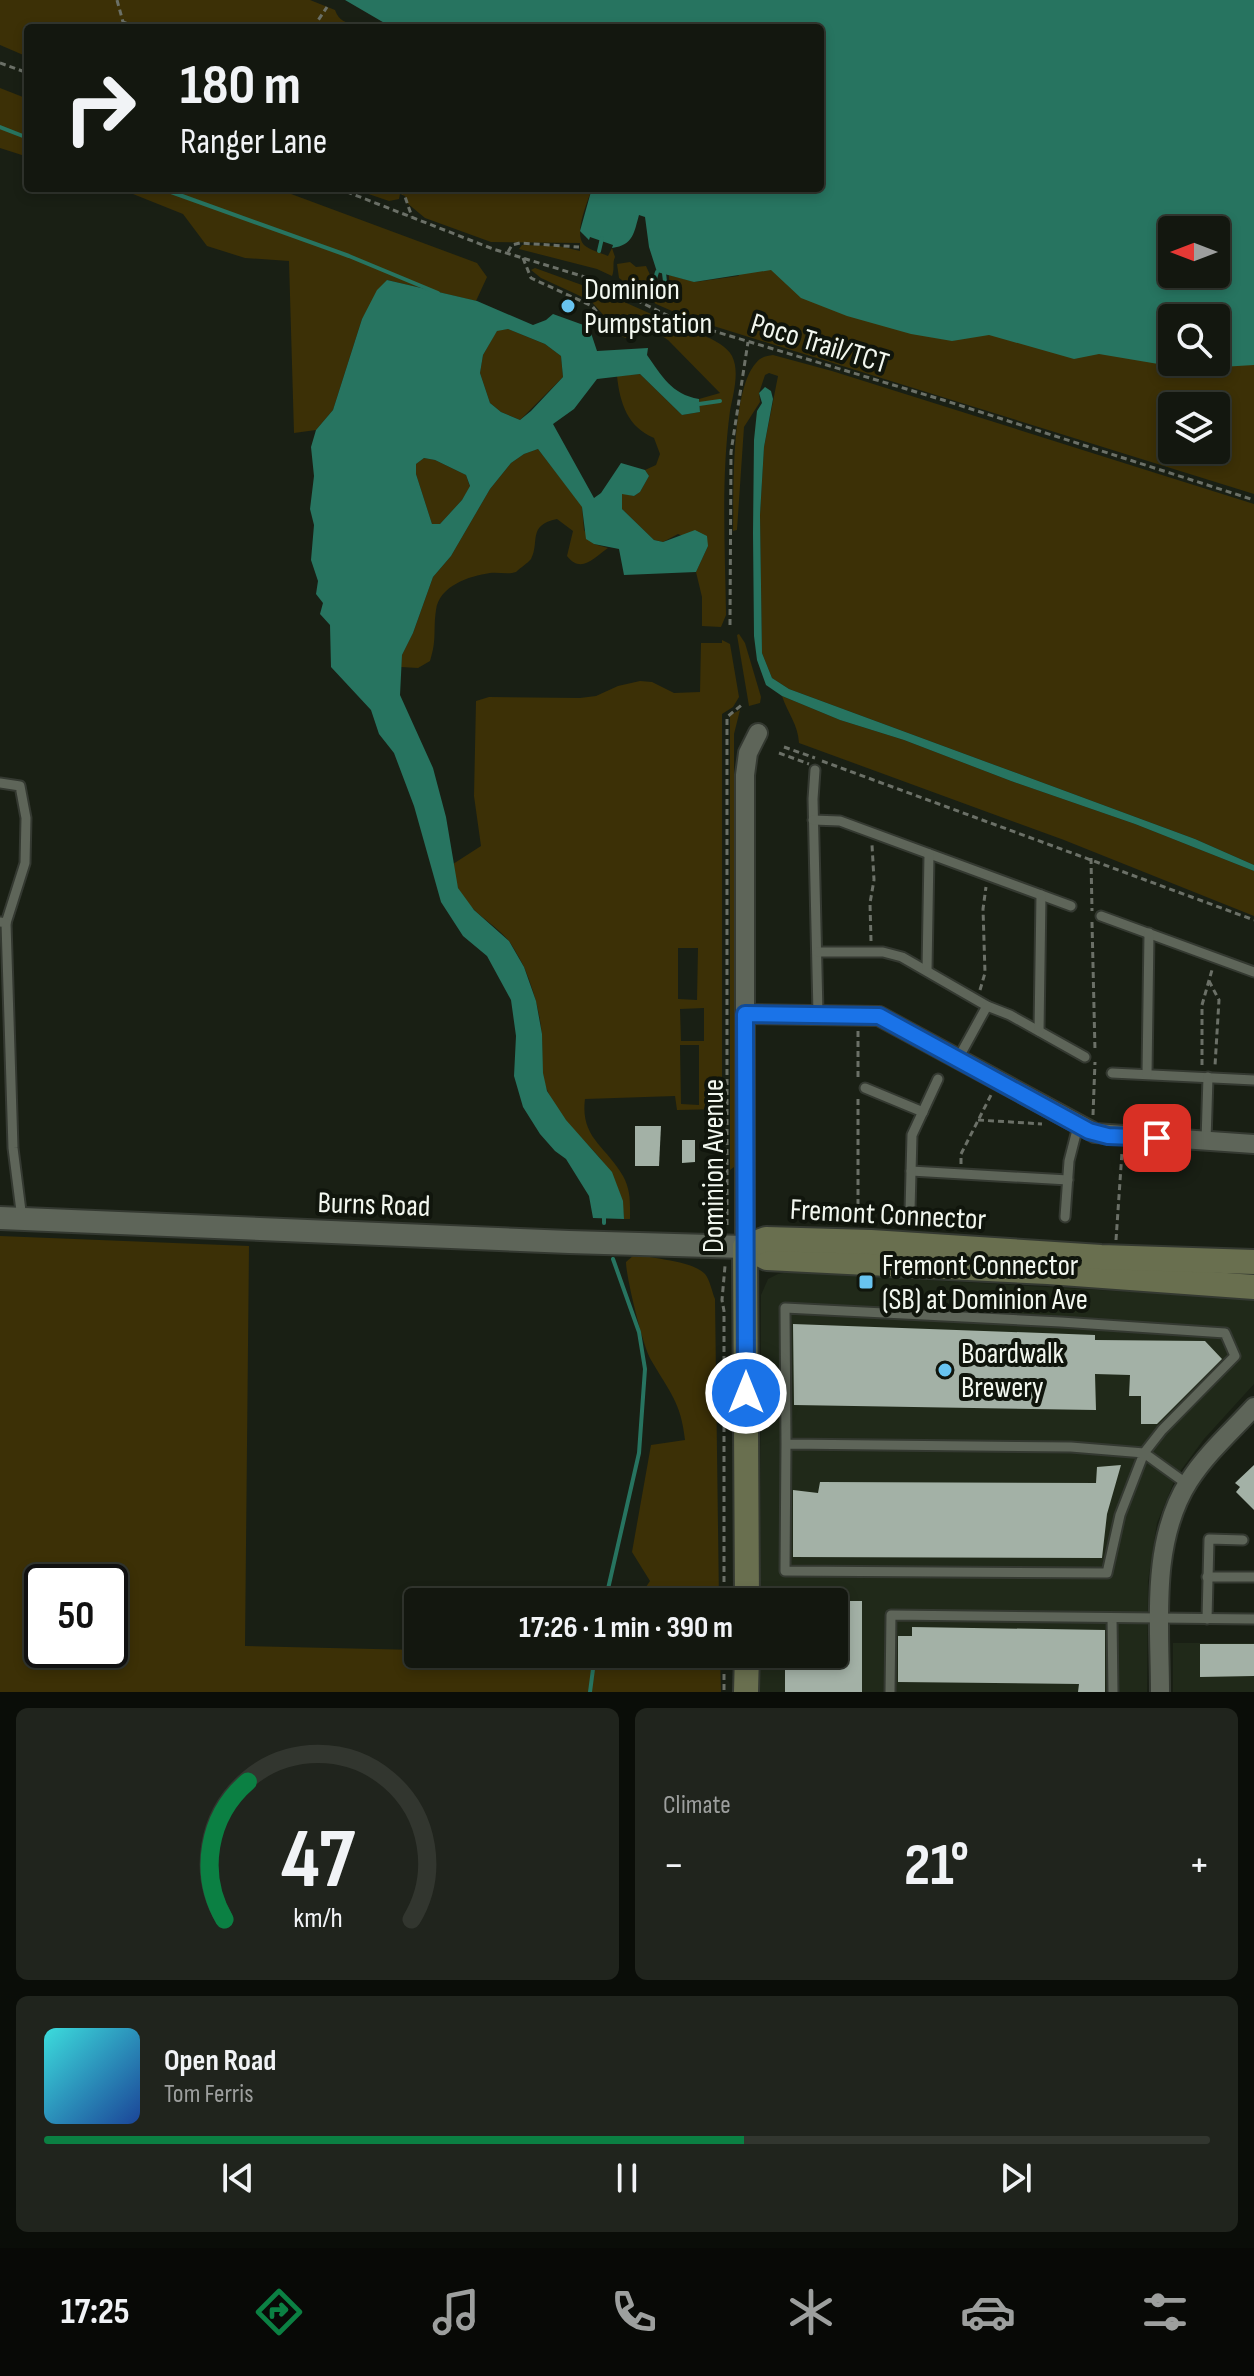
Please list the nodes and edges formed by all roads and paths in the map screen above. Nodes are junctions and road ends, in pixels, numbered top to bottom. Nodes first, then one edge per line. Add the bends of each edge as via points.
1 (117, 0) edge
2 (327, 7) dead end
3 (123, 22) joint
4 (128, 24) edge
5 (316, 24) edge
6 (0, 63) edge
7 (24, 72) edge
8 (347, 192) edge
9 (403, 192) edge
10 (412, 217) junction
11 (579, 247) dead end
12 (508, 254) junction
13 (523, 258) junction
14 (616, 336) dead end
15 (748, 342) junction
16 (1254, 500) edge
17 (730, 625) dead end
18 (744, 703) dead end
19 (758, 733) dead end
20 (784, 747) dead end
21 (779, 753) dead end
22 (815, 770) joint
23 (0, 783) edge
24 (813, 820) junction
25 (875, 834) junction
26 (929, 854) junction
27 (1091, 858) junction
28 (993, 877) junction
29 (1041, 895) junction
30 (1071, 906) dead end
31 (1101, 916) dead end
32 (1254, 920) edge
33 (3, 923) edge
34 (1149, 933) junction
35 (818, 952) junction
36 (869, 952) junction
37 (1216, 958) junction
38 (927, 970) junction
39 (1254, 972) edge
40 (1209, 981) junction
41 (976, 998) junction
42 (987, 1006) junction
43 (818, 1013) junction
44 (745, 1014) junction
45 (4, 1016) edge
46 (858, 1029) dead end
47 (1039, 1031) junction
48 (959, 1057) junction
49 (1085, 1057) dead end
50 (1112, 1073) dead end
51 (1147, 1074) junction
52 (1208, 1077) junction
53 (938, 1079) dead end
54 (1254, 1080) edge
55 (865, 1088) dead end
56 (991, 1095) dead end
57 (923, 1112) junction
58 (978, 1120) junction
59 (1086, 1123) junction
60 (1044, 1124) dead end
61 (1206, 1141) junction
62 (1254, 1144) edge
63 (1122, 1152) dead end
64 (911, 1171) junction
65 (961, 1173) junction
66 (1068, 1180) junction
67 (910, 1210) dead end
68 (1065, 1217) dead end
69 (11, 1218) edge
70 (858, 1223) dead end
71 (727, 1225) dead end
72 (1116, 1240) dead end
73 (745, 1247) junction
74 (1254, 1262) edge
75 (725, 1265) dead end
76 (1254, 1287) edge
77 (1254, 1407) edge
78 (786, 1444) junction
79 (1144, 1453) junction
80 (1187, 1484) junction
81 (1243, 1540) dead end
82 (1207, 1577) junction
83 (1254, 1577) edge
84 (724, 1588) edge
85 (747, 1588) edge
86 (1112, 1618) junction
87 (1160, 1618) junction
88 (1207, 1619) junction
89 (1254, 1619) edge
90 (724, 1668) edge
91 (747, 1668) edge
92 (724, 1692) edge
93 (746, 1692) edge
94 (890, 1692) edge
95 (1113, 1692) edge
96 (1160, 1692) edge

1 - 3 path
2 - 5 path
3 - 4 path
6 - 7 path
8 - 10 path, Poco Trail/TCT
9 - 10 path
10 - 12 path, Poco Trail/TCT
11 - 12 path via 520,243
12 - 13 path, Poco Trail/TCT
13 - 14 path via 531,278 592,306
13 - 15 path, Poco Trail/TCT via 595,280 677,320
15 - 16 path, Poco Trail/TCT
15 - 17 path via 731,452
18 - 71 path via 727,717
19 - 44 street, Dominion Avenue via 745,775
20 - 27 path
21 - 22 path
22 - 24 lane
23 - 33 lane via 20,786 26,818 25,863
24 - 25 lane via 840,821
24 - 35 lane
25 - 26 lane
25 - 36 path
26 - 28 lane
26 - 38 lane
27 - 32 path
27 - 59 path via 1095,1053
28 - 29 lane
28 - 41 path via 985,892 984,979
29 - 30 lane
29 - 47 lane
31 - 34 lane
33 - 45 lane
34 - 37 lane
34 - 51 lane
35 - 36 lane
35 - 43 lane
36 - 38 lane via 895,954
37 - 39 lane
37 - 40 path
38 - 41 lane
40 - 52 path via 1202,1005
40 - 52 path via 1219,1000
41 - 42 lane
42 - 47 lane
42 - 48 lane
43 - 44 street
43 - 48 street via 879,1016
44 - 73 street, Dominion Avenue
45 - 69 lane via 13,1148
46 - 70 path
47 - 49 lane
48 - 59 street
50 - 51 lane
51 - 52 lane
52 - 54 lane
52 - 61 lane
53 - 57 lane
55 - 57 lane
56 - 58 path
57 - 64 lane via 912,1135
58 - 60 path
58 - 65 path via 961,1154
59 - 61 street via 1108,1136
59 - 66 lane via 1071,1150
61 - 62 street
63 - 72 path
64 - 65 lane
64 - 67 lane
65 - 66 lane
66 - 68 lane
69 - 73 street, Burns Road
73 - 74 main road, Fremont Connector via 766,1239 871,1242
73 - 76 main road, Fremont Connector via 767,1258
73 - 85 main road, Dominion Avenue
75 - 84 path
77 - 80 street
78 - 79 lane via 1071,1447
78 - 79 lane via 785,1571 1107,1573 1120,1515
78 - 79 lane via 785,1308 1225,1333 1235,1356
79 - 80 lane
80 - 87 street via 1166,1538
81 - 82 lane via 1209,1539
82 - 83 lane
82 - 88 lane
86 - 87 lane
86 - 94 lane via 891,1615
86 - 95 lane
87 - 88 lane
87 - 96 street
88 - 89 lane
90 - 92 path
91 - 93 main road

